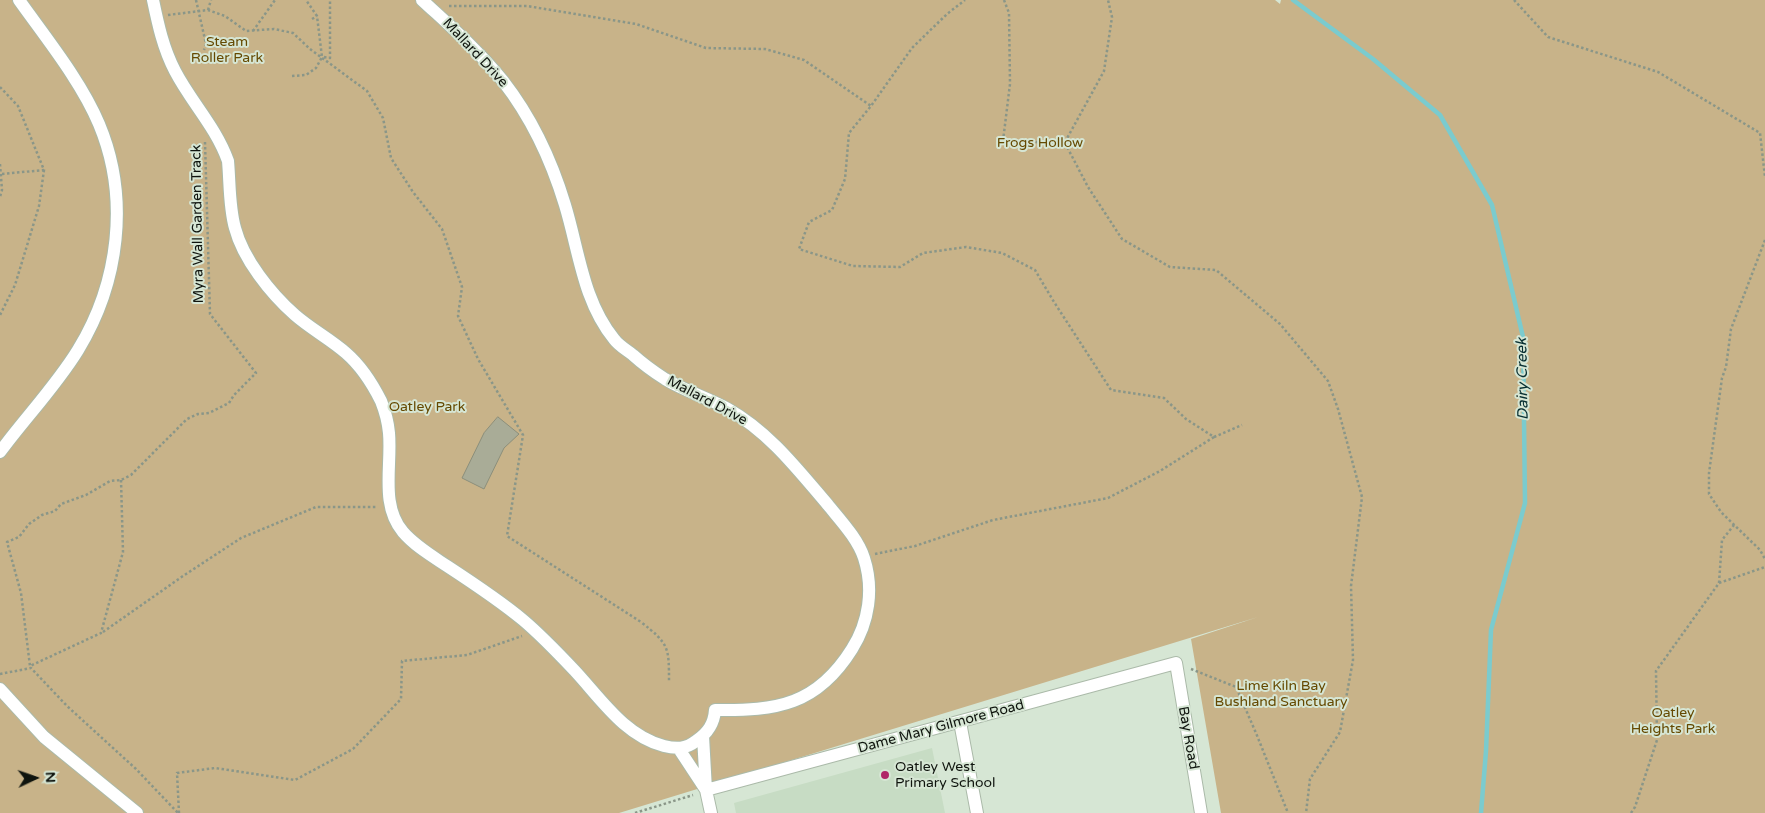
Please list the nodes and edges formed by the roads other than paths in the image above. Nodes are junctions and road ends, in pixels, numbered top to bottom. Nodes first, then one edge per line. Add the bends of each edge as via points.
1 (19, 0) edge
2 (153, 0) edge
3 (425, 3) edge
4 (0, 452) edge
5 (1176, 664) joint
6 (0, 688) edge
7 (960, 722) junction
8 (703, 736) junction
9 (679, 749) junction
10 (706, 790) junction
11 (137, 813) edge
12 (710, 813) edge
13 (978, 813) edge
14 (1201, 813) edge

1 - 4 street via 68,69 99,124 112,163 117,226 110,277 91,328 67,366
2 - 9 street via 167,55 219,140 228,161 235,228 247,256 278,298 296,316 345,352 374,387 386,414 390,434 388,484 391,507 398,524 412,541 486,592 536,632 640,736
3 - 8 street, Mallard Drive via 490,66 524,113 560,189 589,295 615,340 666,380 752,425 793,464 846,527 864,556 869,579 866,617 852,650 834,672 816,690 784,705 753,711 716,710 713,725
5 - 7 street, Dame Mary Gilmore Road
5 - 14 street, Bay Road
6 - 11 street via 44,737
7 - 10 street, Dame Mary Gilmore Road
7 - 13 street
8 - 9 street
8 - 10 street
9 - 10 street
10 - 12 street

